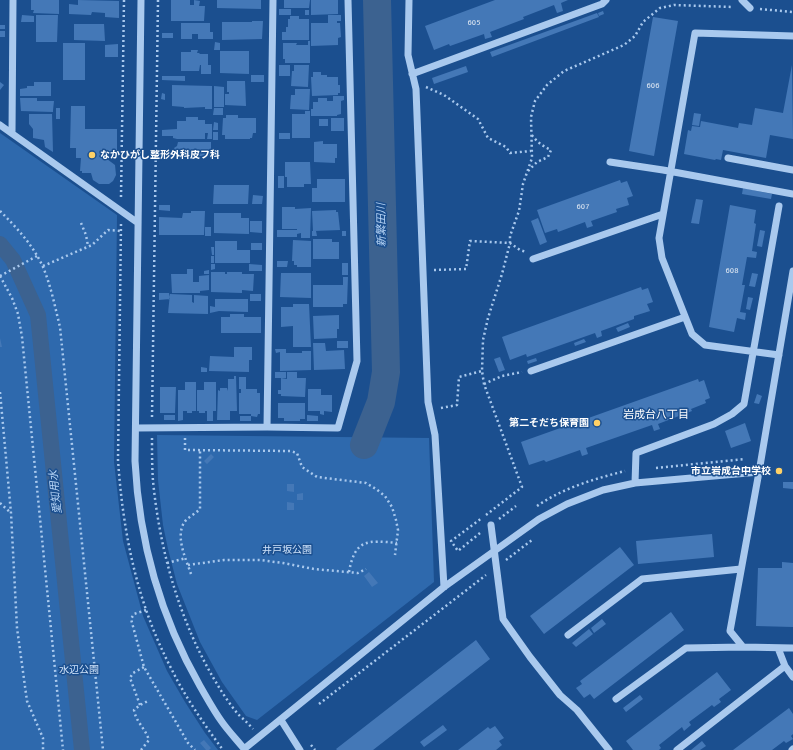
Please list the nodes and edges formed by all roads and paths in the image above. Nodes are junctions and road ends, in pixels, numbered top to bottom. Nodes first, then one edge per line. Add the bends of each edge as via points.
1 (13, 0) edge
2 (141, 0) edge
3 (158, 0) edge
4 (273, 0) edge
5 (348, 0) edge
6 (409, 0) edge
7 (606, 0) edge
8 (742, 0) edge
9 (750, 8) dead end
10 (793, 36) edge
11 (412, 74) junction
12 (416, 89) junction
13 (0, 125) edge
14 (12, 133) junction
15 (531, 133) dead end
16 (531, 151) dead end
17 (728, 158) dead end
18 (610, 162) dead end
19 (793, 170) edge
20 (528, 171) dead end
21 (671, 172) junction
22 (793, 194) edge
23 (779, 206) dead end
24 (0, 211) edge
25 (664, 214) junction
26 (81, 223) dead end
27 (138, 223) junction
28 (121, 231) dead end
29 (88, 246) junction
30 (36, 256) junction
31 (533, 259) joint
32 (43, 266) junction
33 (423, 271) junction
34 (793, 271) edge
35 (0, 276) edge
36 (685, 317) junction
37 (752, 352) junction
38 (779, 355) junction
39 (482, 371) dead end
40 (531, 371) joint
41 (484, 384) dead end
42 (0, 392) edge
43 (430, 409) junction
44 (267, 427) junction
45 (136, 428) junction
46 (152, 428) junction
47 (185, 428) junction
48 (200, 450) junction
49 (759, 472) junction
50 (635, 484) junction
51 (0, 503) edge
52 (11, 513) junction
53 (491, 525) dead end
54 (397, 543) junction
55 (395, 555) dead end
56 (186, 558) junction
57 (167, 563) junction
58 (188, 565) junction
59 (366, 569) dead end
60 (741, 569) junction
61 (349, 572) junction
62 (191, 574) dead end
63 (444, 587) junction
64 (146, 610) dead end
65 (568, 635) dead end
66 (743, 647) junction
67 (778, 648) junction
68 (793, 648) edge
69 (144, 666) junction
70 (785, 666) junction
71 (793, 677) edge
72 (616, 699) dead end
73 (148, 701) dead end
74 (140, 705) junction
75 (281, 720) junction
76 (259, 738) junction
77 (245, 749) edge
78 (43, 750) edge
79 (63, 750) edge
80 (103, 750) edge
81 (141, 750) edge
82 (195, 750) edge
83 (300, 750) edge
84 (609, 750) edge
85 (677, 750) edge

1 - 14 street
2 - 27 street
3 - 46 path
4 - 44 street
5 - 44 street via 357,361 338,428
6 - 11 street via 408,55
7 - 11 street via 602,4
8 - 9 street
10 - 21 street via 696,33
11 - 12 street
12 - 16 path via 426,87 444,95 478,119 488,138 506,147 510,153
12 - 33 street
13 - 14 street
14 - 27 street
15 - 20 path via 535,140 551,150 548,157 537,162
17 - 19 street
18 - 21 street
21 - 22 street
21 - 25 street
23 - 37 street
24 - 30 path via 21,234
25 - 31 street
25 - 36 street via 660,238 662,258
26 - 29 path
27 - 45 street
28 - 29 path via 108,230
29 - 32 path
30 - 32 path
30 - 35 path
31 - 33 path via 529,252 520,250 510,243 470,241 466,269
32 - 80 path via 60,327
33 - 43 street
34 - 38 street
35 - 79 path via 18,314 22,337
36 - 37 street via 692,334 706,345
36 - 40 street
37 - 38 street
37 - 50 street via 744,404 714,424 636,453
38 - 49 street
39 - 43 path via 459,377 458,405
40 - 41 path via 502,376
42 - 52 path
43 - 63 street via 435,435
44 - 47 street
45 - 46 street
45 - 77 street via 136,487 145,544 162,606 202,690 222,721
46 - 47 street
46 - 57 path via 153,481
47 - 48 path via 185,450
48 - 54 path via 297,453 302,467 317,477 366,484 385,496 392,507 398,530
48 - 56 path via 200,510 186,520 180,536
49 - 50 street
49 - 60 street
50 - 63 street via 603,490 567,504 545,516
51 - 52 path
52 - 78 path via 16,628 28,701 43,738
53 - 84 street via 503,619 560,695 577,710
54 - 55 path
54 - 61 path via 366,543 356,550 351,559
56 - 57 path
56 - 58 path
57 - 76 path via 187,624 200,652 218,685
58 - 61 path via 224,560 260,560
58 - 62 path
59 - 61 path via 358,573
60 - 65 street via 642,579
60 - 66 street via 730,631
63 - 75 street
64 - 69 path via 134,614 131,619
66 - 67 street
66 - 72 street via 686,648
67 - 68 street
67 - 70 street
69 - 74 path via 130,678
69 - 82 path via 188,743
70 - 71 street
70 - 85 street
73 - 74 path
74 - 81 path via 134,710 135,717 149,740
75 - 76 street
75 - 83 street
76 - 77 street

